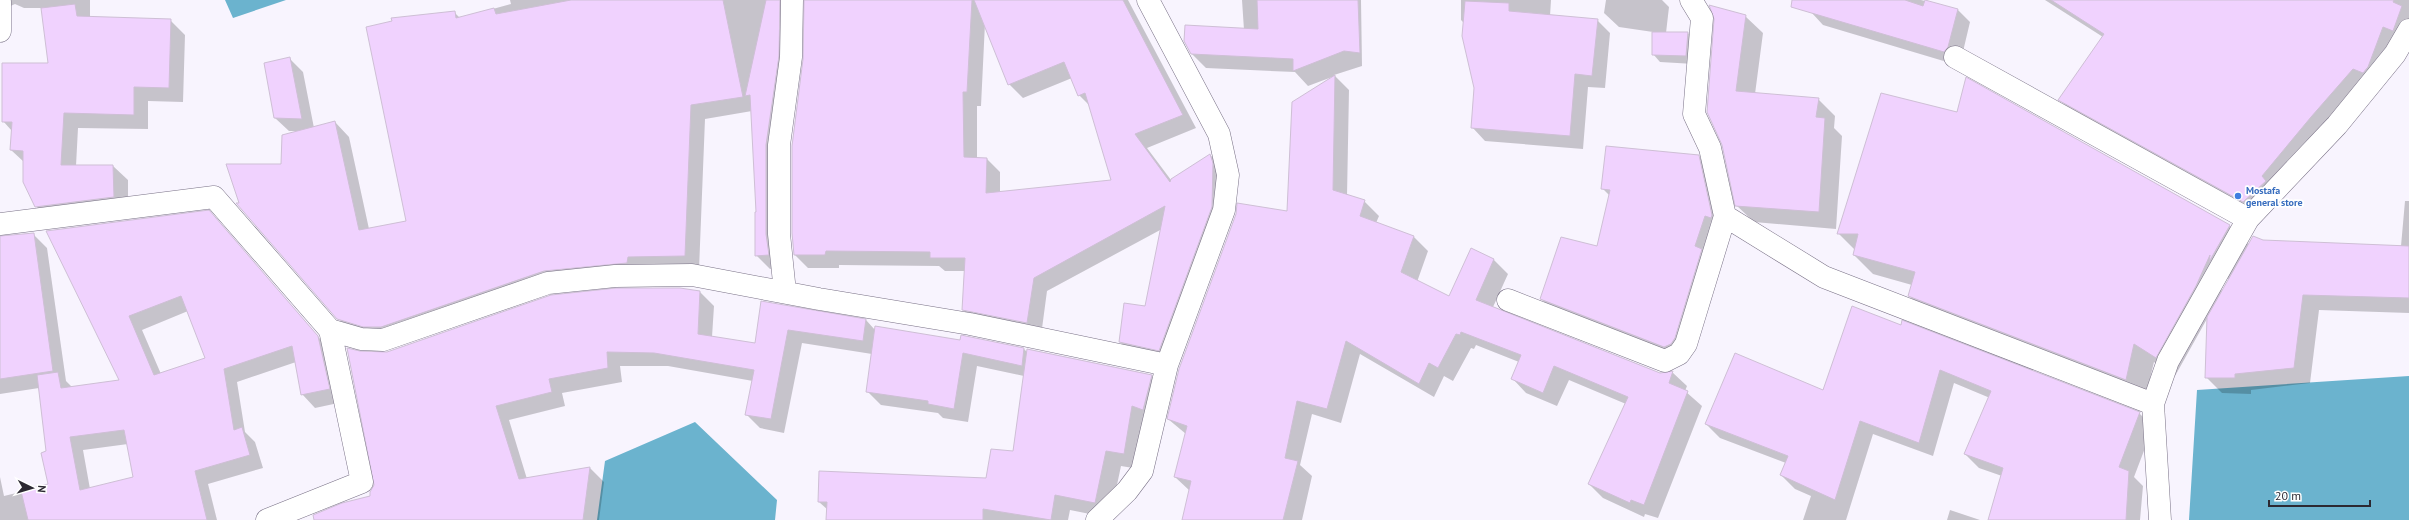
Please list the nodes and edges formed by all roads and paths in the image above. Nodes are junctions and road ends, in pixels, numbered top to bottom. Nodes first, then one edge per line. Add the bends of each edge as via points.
1 (792, 0) edge
2 (1148, 0) edge
3 (1691, 0) edge
4 (0, 2) edge
5 (2409, 30) edge
6 (0, 31) edge
7 (1955, 57) dead end
8 (1725, 216) junction
9 (2248, 219) junction
10 (0, 224) edge
11 (785, 292) junction
12 (1508, 300) dead end
13 (330, 330) junction
14 (1167, 365) junction
15 (2154, 404) junction
16 (267, 520) edge
17 (1097, 520) edge
18 (2160, 520) edge

1 - 11 street via 791,57 779,145 779,234
2 - 14 street via 1219,134 1228,175 1224,210
3 - 8 street via 1702,18 1694,114 1710,148
4 - 6 street
5 - 9 street via 2395,54 2336,125
7 - 9 street
8 - 12 street via 1686,344 1679,354 1665,361
8 - 15 street via 1824,277
9 - 15 street via 2168,361
10 - 13 street via 214,197
11 - 13 street via 692,275 615,276 548,283 383,340 361,339
11 - 14 street via 970,324
13 - 16 street via 362,482
14 - 17 street via 1142,471
15 - 18 street

